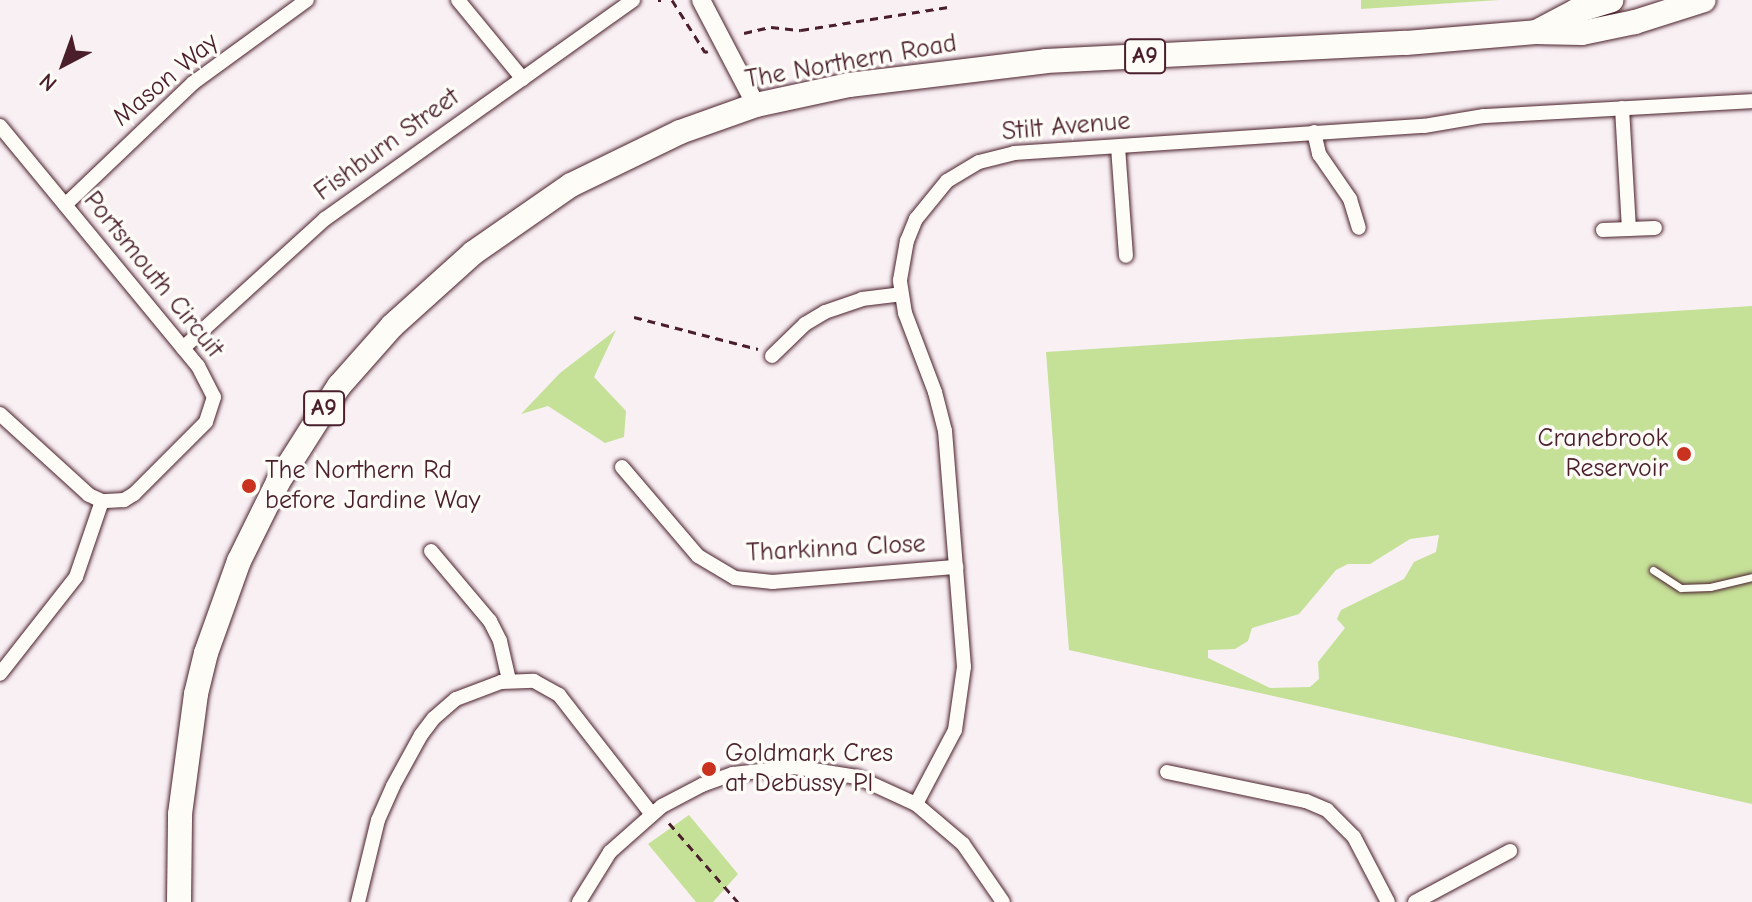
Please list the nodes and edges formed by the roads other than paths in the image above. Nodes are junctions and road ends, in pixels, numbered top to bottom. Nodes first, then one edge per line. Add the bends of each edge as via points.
1 (307, 0) edge
2 (458, 0) edge
3 (633, 0) edge
4 (701, 0) edge
5 (1611, 0) edge
6 (1704, 0) edge
7 (1536, 32) junction
8 (523, 79) junction
9 (1752, 101) edge
10 (756, 105) junction
11 (1622, 108) junction
12 (0, 126) edge
13 (1314, 132) junction
14 (1118, 147) junction
15 (65, 205) junction
16 (1359, 228) dead end
17 (1655, 228) dead end
18 (1629, 229) junction
19 (1603, 230) dead end
20 (1126, 256) dead end
21 (901, 294) junction
22 (183, 348) junction
23 (772, 356) road end
24 (0, 414) edge
25 (622, 467) dead end
26 (102, 501) junction
27 (431, 551) dead end
28 (956, 567) junction
29 (1653, 570) dead end
30 (1752, 577) edge
31 (0, 674) edge
32 (509, 680) junction
33 (1167, 772) dead end
34 (916, 804) junction
35 (651, 813) junction
36 (1510, 851) dead end
37 (179, 902) edge
38 (358, 902) edge
39 (579, 902) edge
40 (1003, 902) edge
41 (1388, 902) edge
42 (1415, 902) edge

1 - 15 street, Mason Way via 193,83
2 - 8 street
3 - 8 street, Fishburn Street
4 - 10 street
5 - 7 highway, The Northern Road / A9
6 - 7 highway, The Northern Road / A9 via 1582,33
7 - 10 highway, The Northern Road / A9 via 1005,64 849,85
8 - 22 street, Fishburn Street via 325,219
9 - 11 street, Stilt Avenue
10 - 37 highway, The Northern Road / A9 via 648,145 542,203 428,292 339,386 278,482 239,561 206,653 180,814
11 - 13 street, Stilt Avenue
11 - 18 street
12 - 15 street, Portsmouth Circuit
13 - 14 street, Stilt Avenue
13 - 16 street via 1319,154 1350,199
14 - 20 street
14 - 21 street, Stilt Avenue via 1002,154 957,174 932,196 910,231
15 - 22 street, Portsmouth Circuit
17 - 18 street
18 - 19 street
21 - 23 street via 862,299 825,312
21 - 28 street, Stilt Avenue via 945,431
22 - 26 street, Portsmouth Circuit via 211,386 211,415 134,494
24 - 26 street
25 - 28 street, Tharkinna Close via 698,556 735,578 773,582
26 - 31 street via 76,577
27 - 32 street via 490,621
28 - 34 street, Stilt Avenue via 964,667 960,709 950,743
29 - 30 lane via 1681,588
32 - 35 street via 534,681 559,695
32 - 38 street via 456,699 427,726 378,820
33 - 41 street via 1327,810 1354,837
34 - 35 street via 857,777 784,767 717,779
34 - 40 street via 963,844
35 - 39 street via 610,852
36 - 42 street

